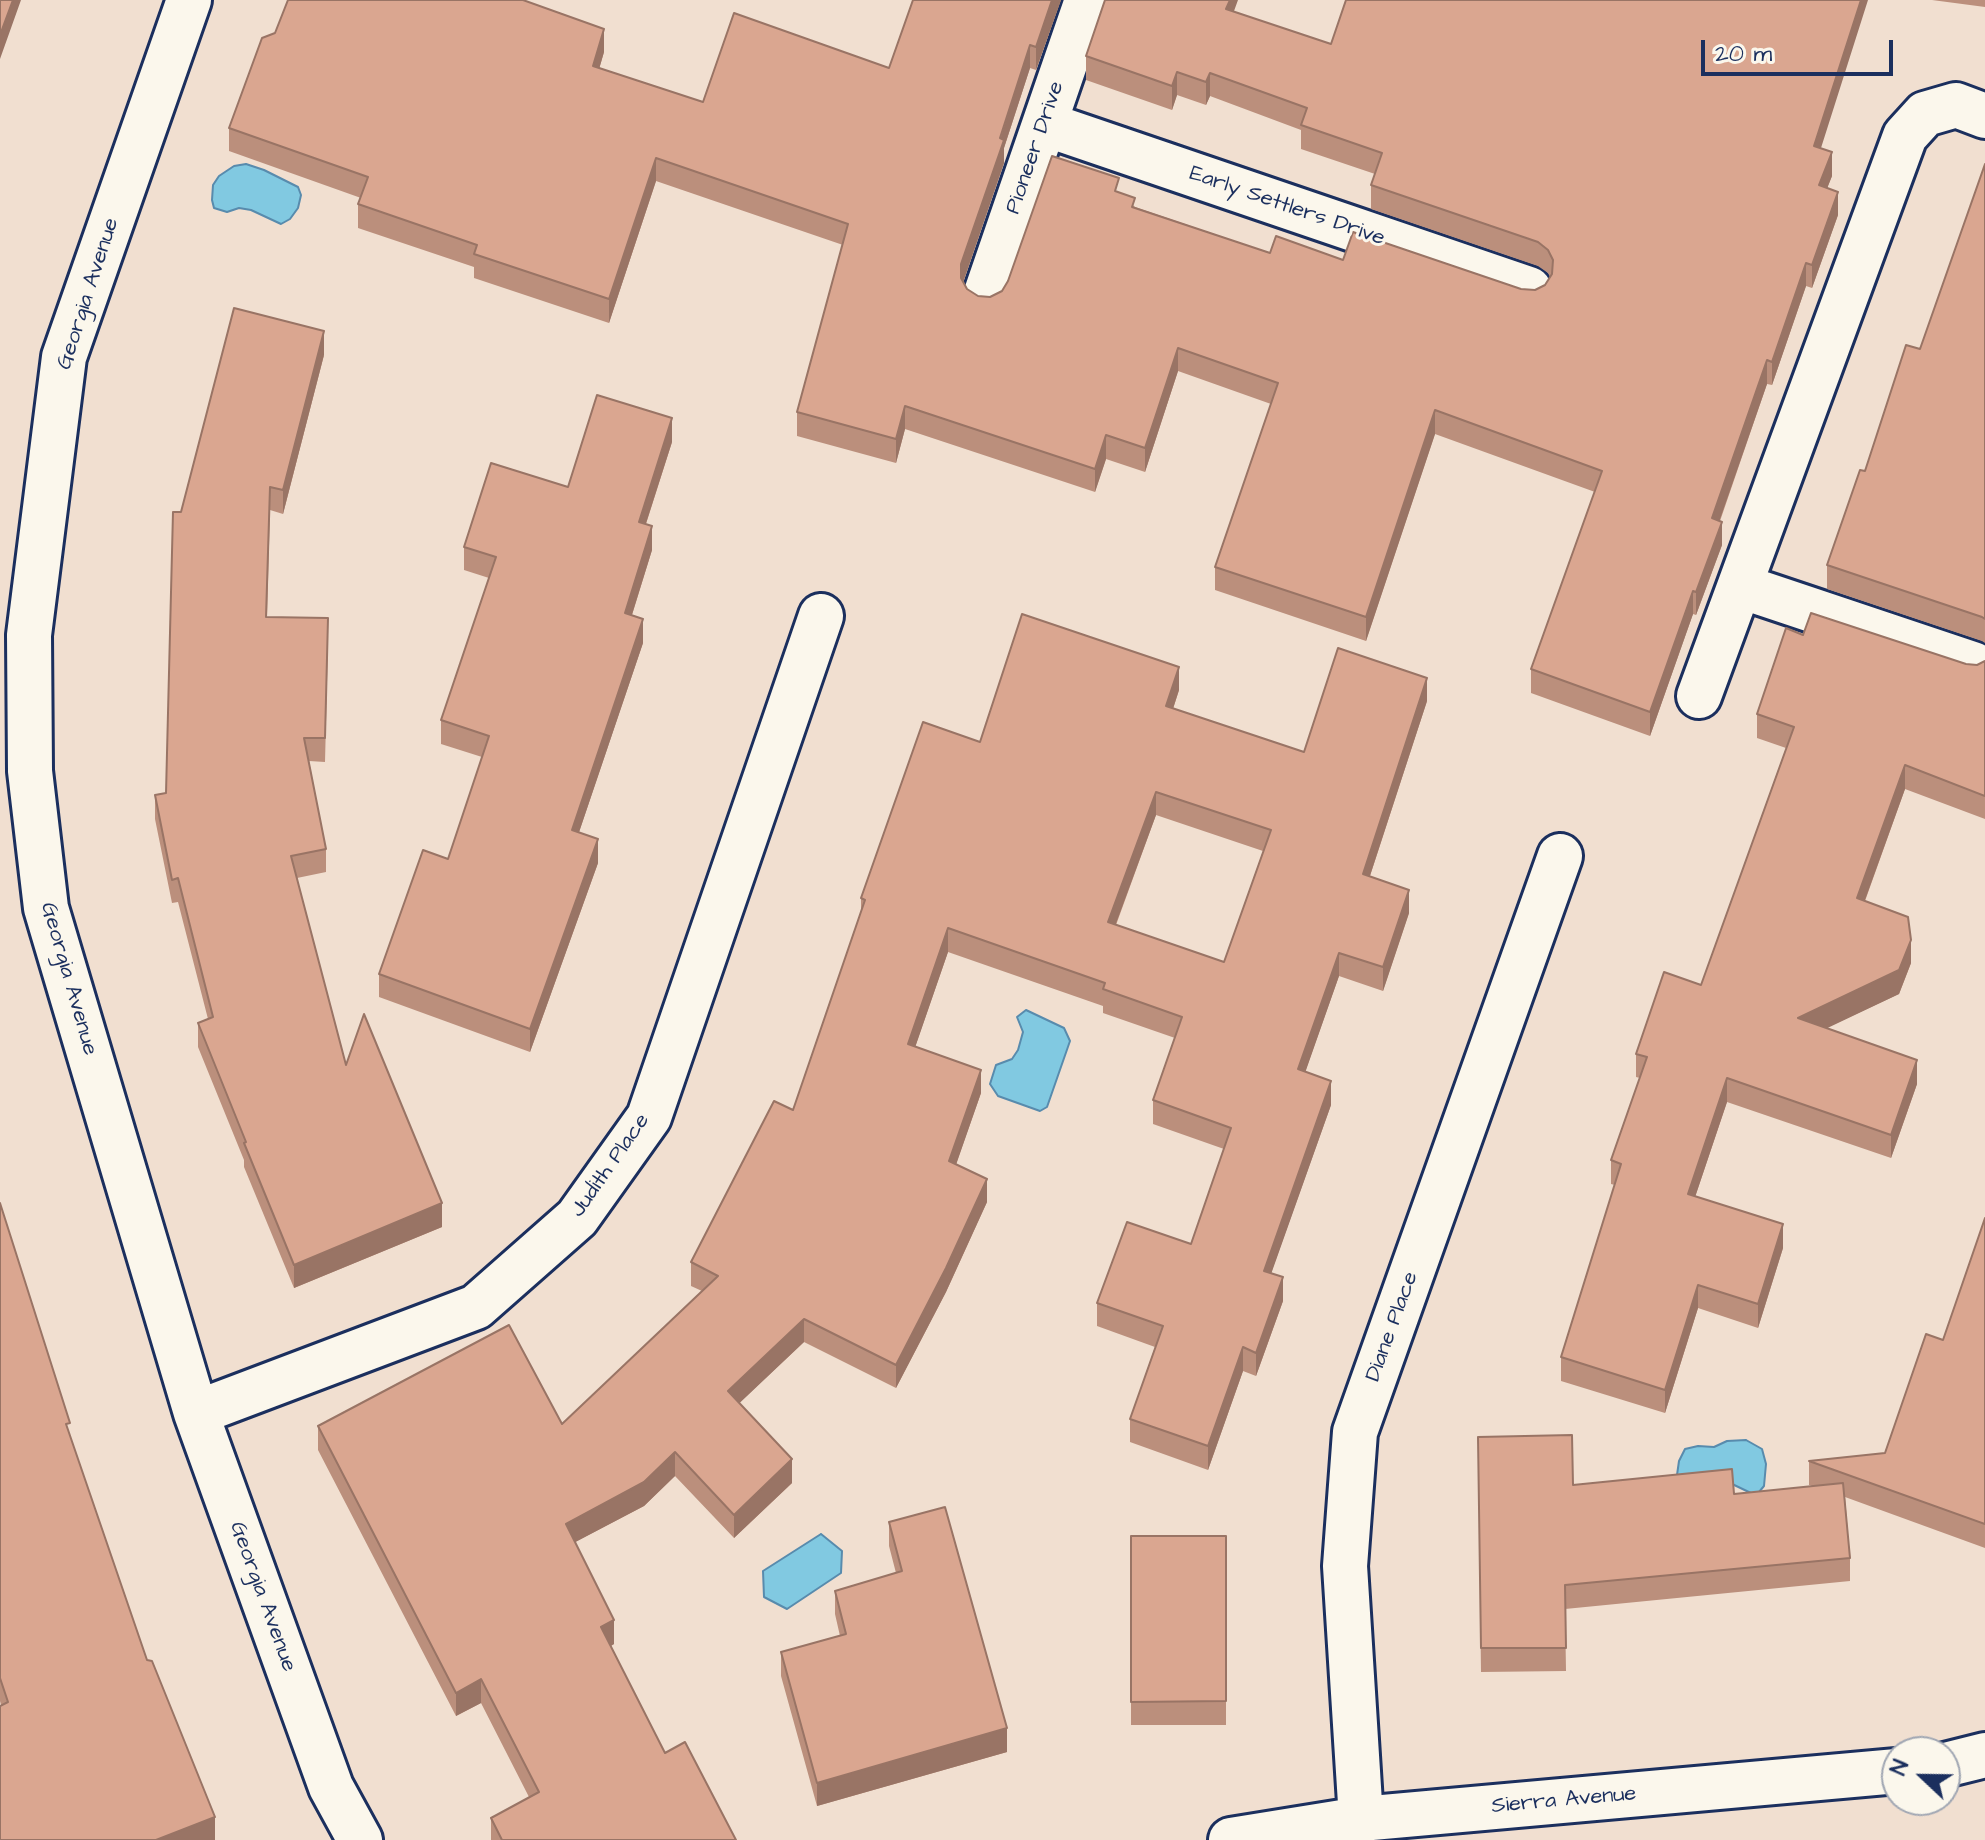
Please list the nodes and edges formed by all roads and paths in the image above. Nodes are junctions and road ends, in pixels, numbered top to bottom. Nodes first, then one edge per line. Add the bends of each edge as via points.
1 (189, 0) edge
2 (1087, 0) edge
3 (1985, 116) edge
4 (1045, 124) junction
5 (1529, 289) edge
6 (985, 296) edge
7 (1740, 586) junction
8 (821, 616) dead end
9 (1973, 664) edge
10 (1699, 696) dead end
11 (1560, 856) dead end
12 (196, 1413) junction
13 (1985, 1755) edge
14 (1961, 1761) edge
15 (1881, 1772) edge
16 (1361, 1819) junction
17 (360, 1840) edge
18 (1231, 1840) edge

1 - 12 street, Georgia Avenue via 64,357 29,635 30,771 46,908
2 - 4 street, Pioneer Drive
3 - 7 street via 1956,105 1925,114 1905,136
4 - 5 street, Early Settlers Drive
4 - 6 street, Pioneer Drive
7 - 9 street
7 - 10 street
8 - 12 street, Judith Place via 649,1117 577,1218 476,1307
11 - 16 street, Diane Place via 1355,1432 1345,1566
12 - 17 street, Georgia Avenue via 331,1787
13 - 14 street
15 - 16 street, Sierra Avenue
16 - 18 street, Sierra Avenue

